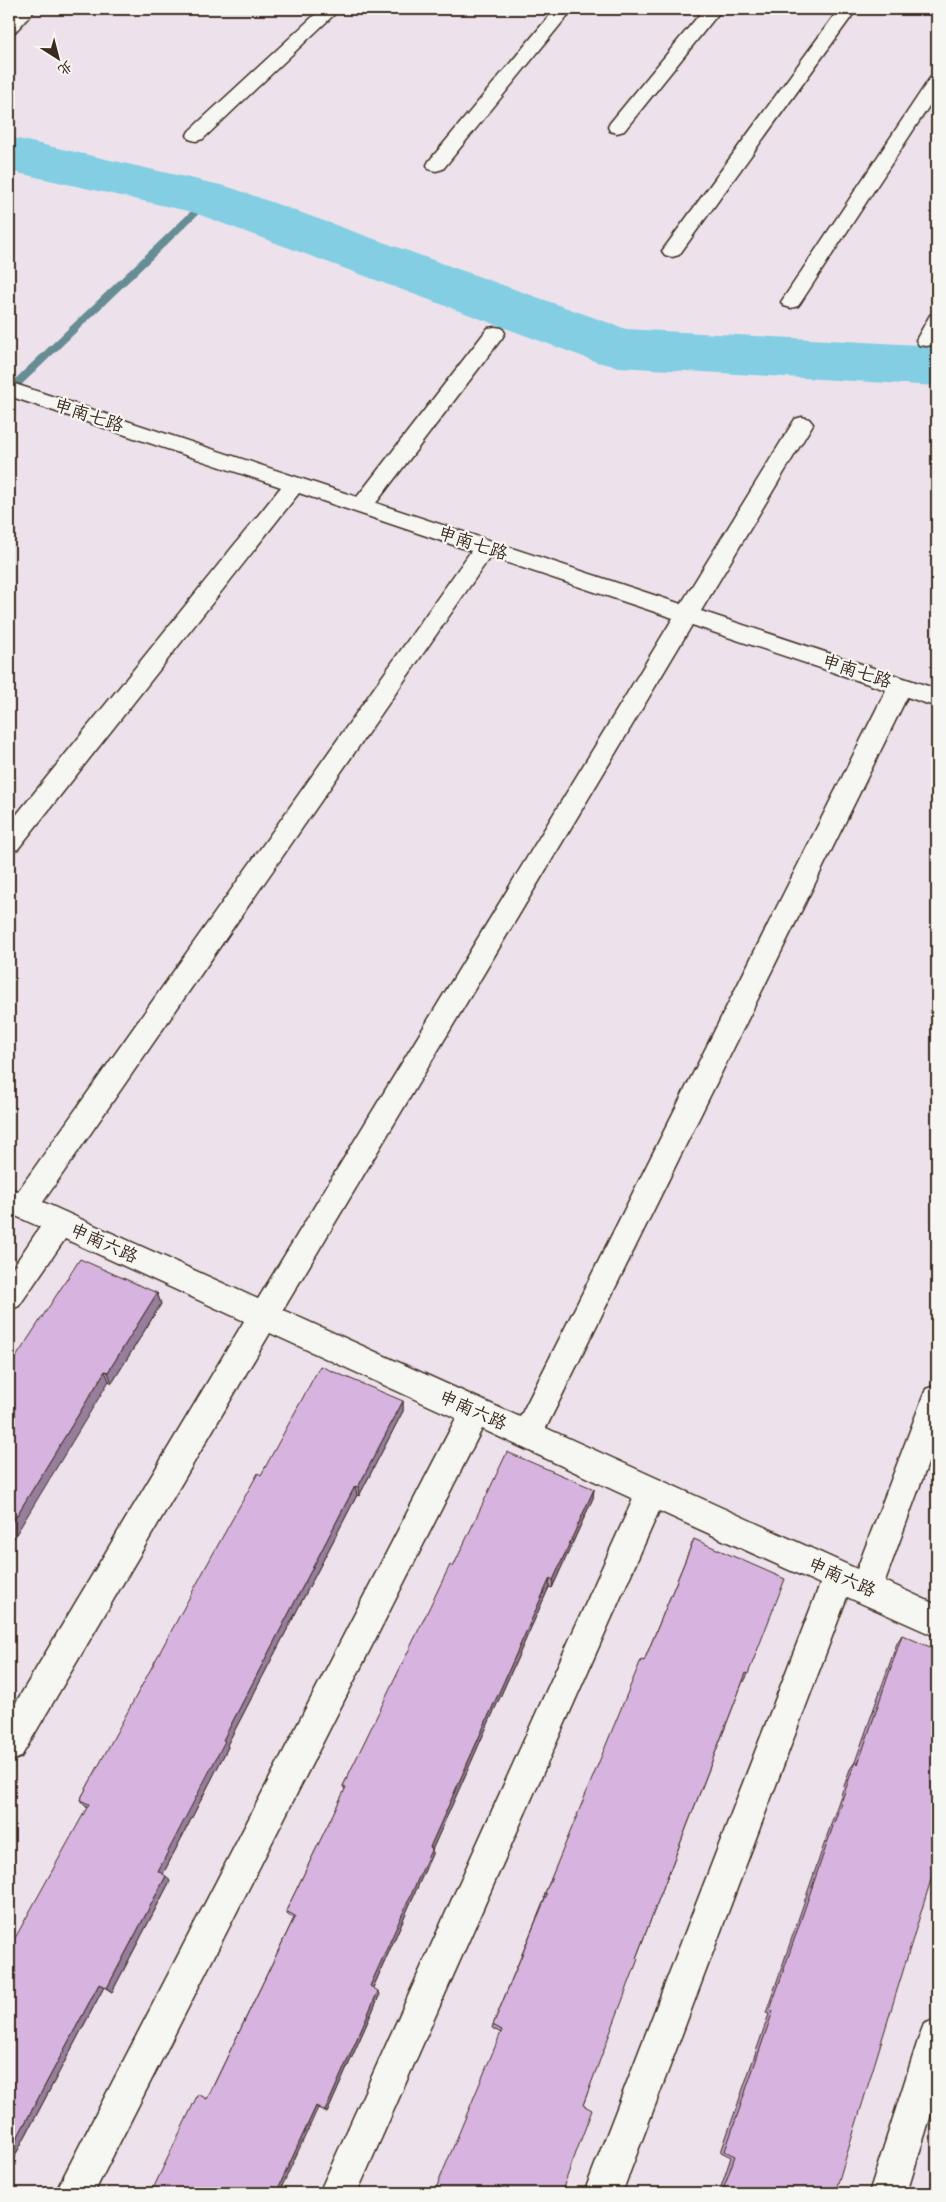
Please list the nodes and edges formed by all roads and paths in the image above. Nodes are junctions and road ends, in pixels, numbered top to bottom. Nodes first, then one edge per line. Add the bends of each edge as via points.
1 (27, 9) edge
2 (331, 9) edge
3 (564, 9) edge
4 (713, 9) edge
5 (848, 9) edge
6 (9, 28) edge
7 (937, 81) edge
8 (618, 127) dead end
9 (196, 135) dead end
10 (436, 165) dead end
11 (672, 251) dead end
12 (791, 302) dead end
13 (937, 320) edge
14 (495, 333) dead end
15 (926, 340) dead end
16 (9, 388) edge
17 (802, 424) dead end
18 (295, 484) junction
19 (362, 506) junction
20 (485, 548) junction
21 (687, 614) junction
22 (900, 686) junction
23 (937, 698) edge
24 (9, 842) edge
25 (16, 1203) edge
26 (60, 1223) junction
27 (9, 1297) edge
28 (264, 1315) junction
29 (937, 1399) edge
30 (475, 1411) junction
31 (527, 1434) junction
32 (652, 1491) junction
33 (852, 1582) junction
34 (937, 1621) edge
35 (9, 1745) edge
36 (937, 2037) edge
37 (74, 2193) edge
38 (338, 2193) edge
39 (603, 2193) edge
40 (888, 2193) edge

1 - 6 lane
2 - 9 lane
3 - 10 lane
4 - 8 lane
5 - 11 lane
7 - 12 lane
13 - 15 lane
14 - 19 lane
16 - 18 lane, 申南七路
17 - 21 lane
18 - 19 lane, 申南七路
18 - 24 lane
19 - 20 lane, 申南七路
20 - 21 lane, 申南七路
20 - 25 lane
21 - 22 lane, 申南七路
21 - 28 lane
22 - 23 lane, 申南七路
22 - 31 lane
25 - 26 lane, 申南六路
26 - 27 lane
26 - 28 lane, 申南六路
28 - 30 lane, 申南六路
28 - 35 lane
29 - 33 lane
30 - 31 lane, 申南六路
30 - 37 lane
31 - 32 lane, 申南六路
32 - 33 lane, 申南六路
32 - 38 lane
33 - 34 lane, 申南六路
33 - 39 lane
36 - 40 lane

